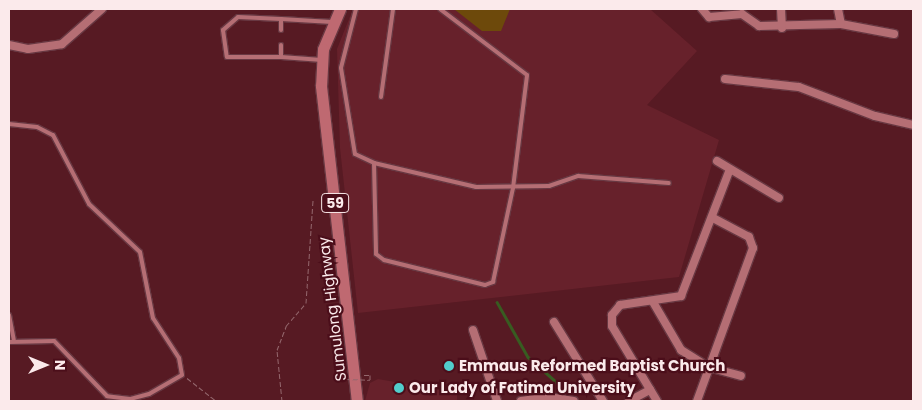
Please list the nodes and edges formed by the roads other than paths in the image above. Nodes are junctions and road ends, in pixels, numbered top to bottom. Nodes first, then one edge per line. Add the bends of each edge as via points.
1 (102, 9) edge
2 (340, 9) edge
3 (356, 9) edge
4 (393, 9) edge
5 (440, 9) edge
6 (702, 9) edge
7 (781, 9) edge
8 (838, 9) edge
9 (281, 19) junction
10 (332, 22) junction
11 (841, 24) junction
12 (782, 28) junction
13 (281, 30) dead end
14 (894, 34) dead end
15 (281, 45) dead end
16 (9, 46) edge
17 (281, 57) junction
18 (322, 60) junction
19 (725, 79) dead end
20 (382, 97) dead end
21 (9, 124) edge
22 (913, 124) edge
23 (716, 161) dead end
24 (374, 163) junction
25 (730, 169) junction
26 (669, 183) dead end
27 (513, 188) junction
28 (779, 198) dead end
29 (713, 218) junction
30 (653, 302) junction
31 (9, 315) edge
32 (554, 322) dead end
33 (473, 330) dead end
34 (11, 341) edge
35 (708, 367) junction
36 (741, 376) dead end
37 (650, 390) junction
38 (357, 401) edge
39 (496, 401) edge
40 (522, 401) edge
41 (574, 401) edge
42 (603, 401) edge
43 (629, 401) edge
44 (657, 401) edge
45 (698, 401) edge

1 - 16 street via 62,44 28,49
2 - 10 main road, Sumulong Highway / 59
3 - 24 lane via 342,68 346,112 355,154
4 - 20 lane
5 - 27 lane via 527,75
6 - 12 street via 709,17 742,14 759,26
7 - 12 street
8 - 11 street
9 - 10 lane
9 - 13 lane
9 - 17 lane via 238,17 223,30 226,57
10 - 18 main road, Sumulong Highway / 59
11 - 12 street
11 - 14 street
15 - 17 lane
17 - 18 lane
18 - 38 main road, Sumulong Highway / 59 via 321,86
19 - 22 street via 799,87 875,116
21 - 34 lane via 24,124 54,135 89,204 140,252 153,318 178,358 182,375 149,394 130,398 107,396 54,341
23 - 25 street
24 - 27 lane via 476,186
24 - 27 lane via 376,254 384,260 485,285 493,282
25 - 28 street
25 - 29 street
26 - 27 lane via 578,176 549,186
29 - 30 street via 681,296
29 - 35 street via 749,237 753,248
30 - 35 street via 681,350
30 - 37 street via 620,305 612,315 612,326
31 - 34 lane
32 - 42 street
33 - 39 street
35 - 36 street
35 - 45 street
37 - 43 street
37 - 44 street
40 - 41 street via 548,397

